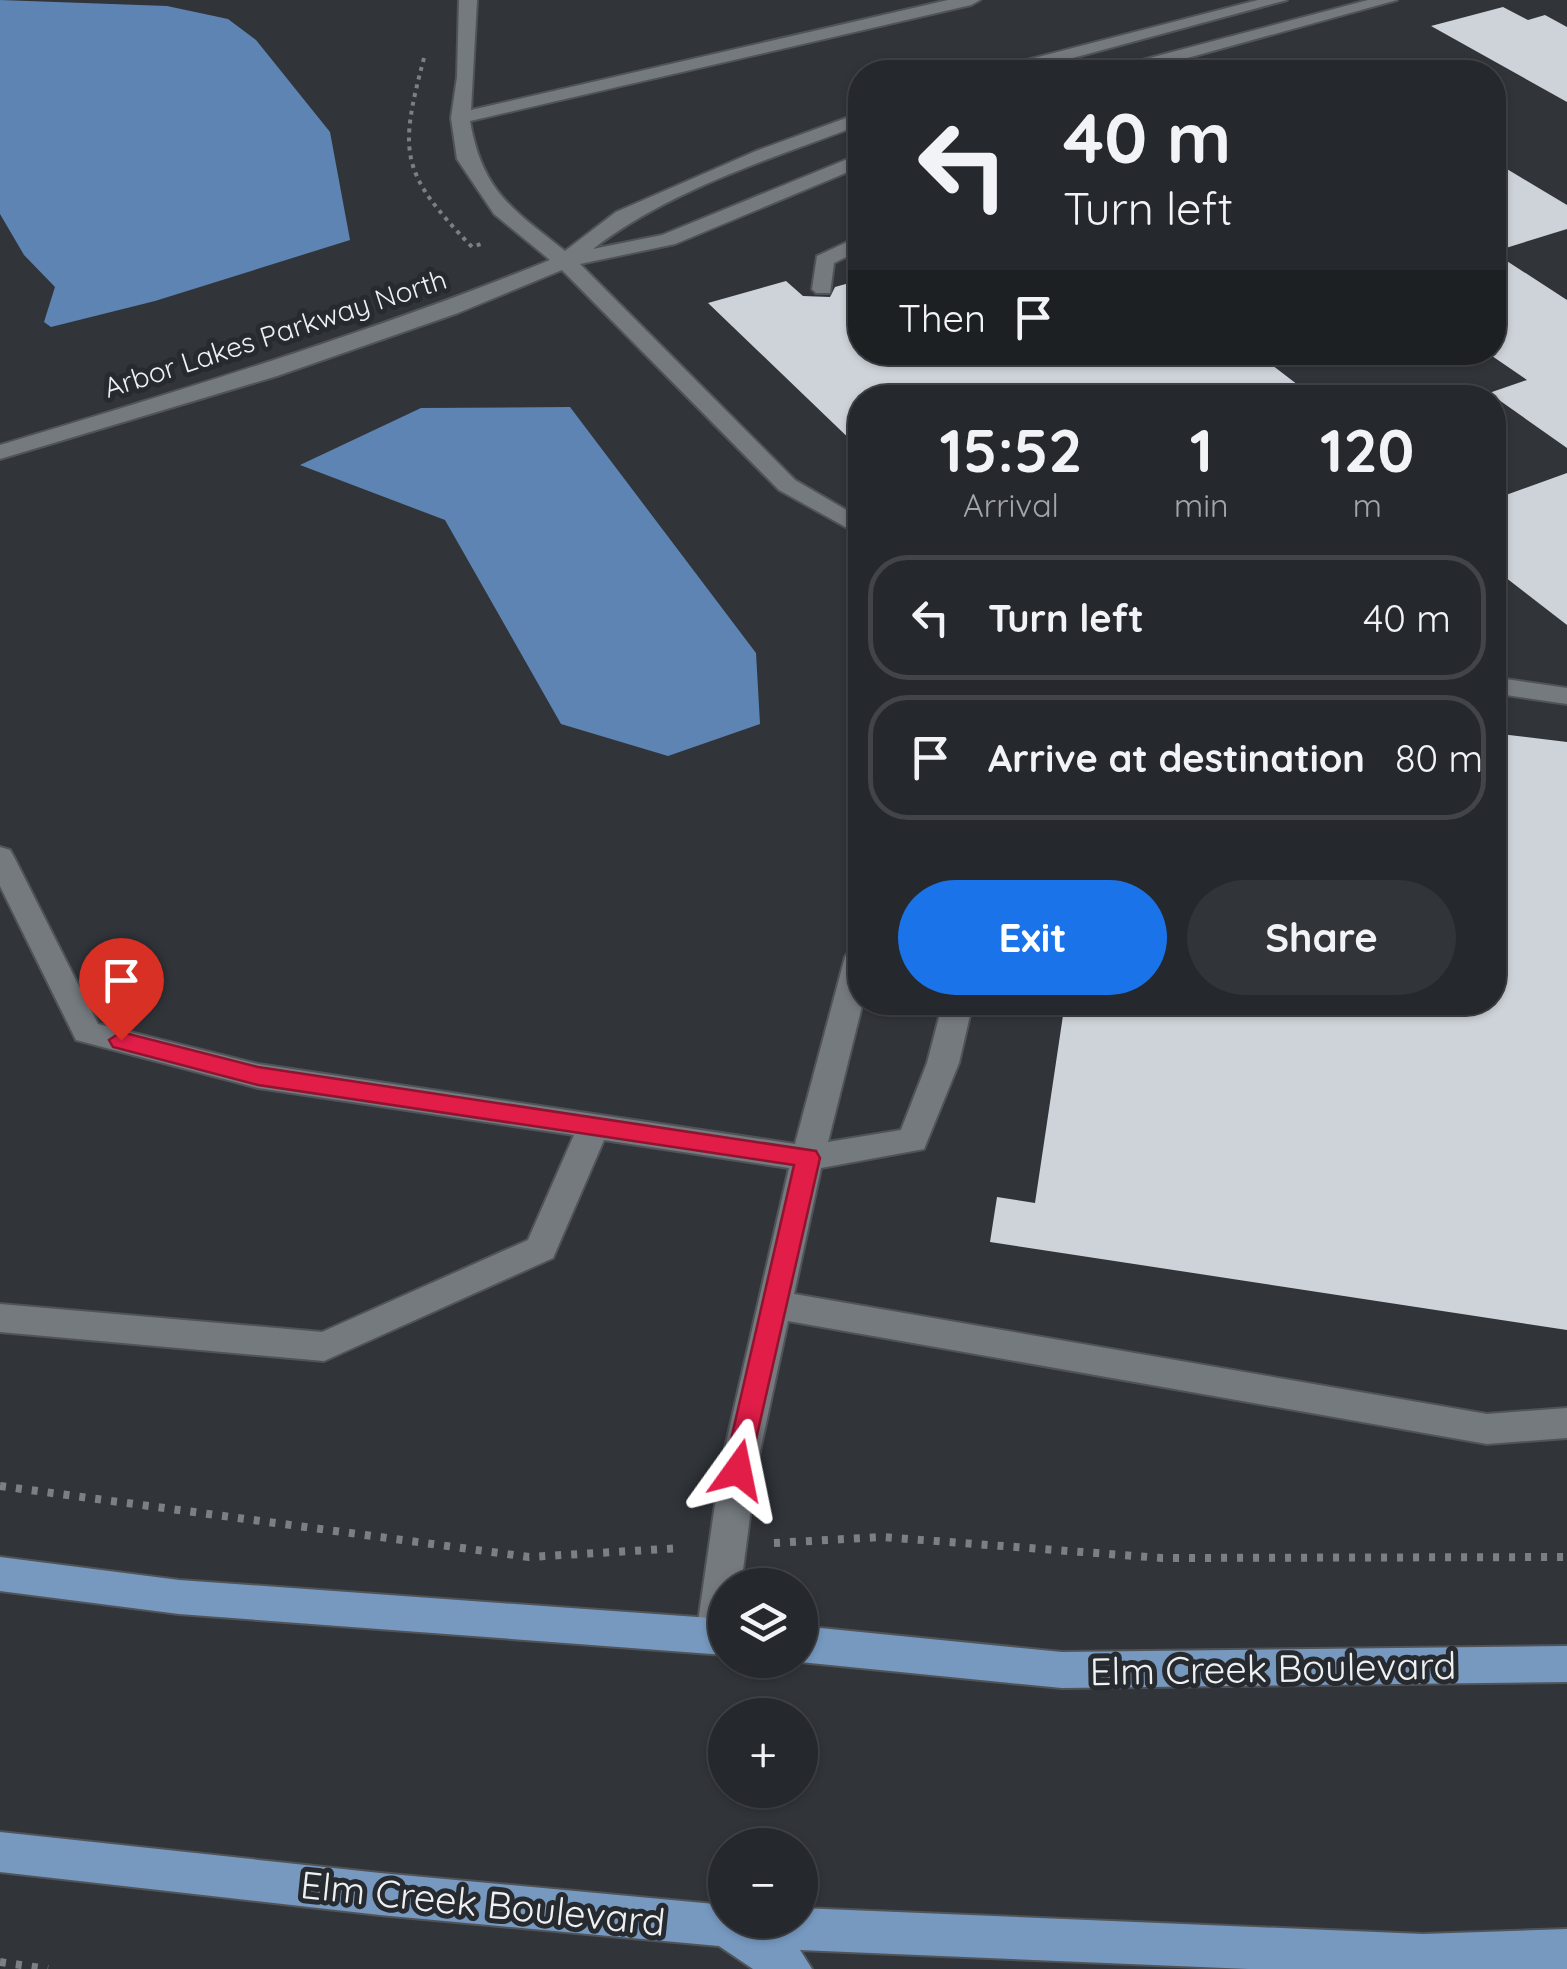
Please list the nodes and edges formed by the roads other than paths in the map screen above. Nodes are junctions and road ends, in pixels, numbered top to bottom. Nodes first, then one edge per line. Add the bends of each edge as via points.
1 (468, 0) edge
2 (971, 0) edge
3 (1278, 0) edge
4 (1388, 0) edge
5 (1190, 3) dead end
6 (1212, 16) junction
7 (1047, 60) edge
8 (1163, 60) edge
9 (460, 118) junction
10 (848, 123) edge
11 (848, 165) edge
12 (848, 248) edge
13 (565, 261) junction
14 (824, 289) dead end
15 (0, 452) edge
16 (848, 521) edge
17 (1506, 687) edge
18 (1567, 696) edge
19 (0, 857) edge
20 (848, 1003) edge
21 (955, 1015) edge
22 (594, 1126) junction
23 (808, 1158) junction
24 (774, 1305) junction
25 (0, 1318) edge
26 (1567, 1423) edge
27 (726, 1568) edge
28 (0, 1574) edge
29 (708, 1635) edge
30 (818, 1646) edge
31 (1567, 1664) edge
32 (0, 1852) edge
33 (708, 1924) edge
34 (818, 1931) edge
35 (743, 1938) edge
36 (1567, 1950) edge
37 (1348, 1961) edge
38 (791, 1969) edge

1 - 9 street
2 - 9 street
3 - 6 street
4 - 8 street
5 - 6 street
6 - 7 street
9 - 13 street via 467,159 501,210
10 - 13 street, Arbor Lakes Parkway North via 623,216
11 - 13 street, Arbor Lakes Parkway North via 668,240
12 - 14 street via 824,260
13 - 15 street, Arbor Lakes Parkway North via 268,371
13 - 16 street via 786,485
17 - 18 street
19 - 22 street via 88,1032 258,1076
20 - 23 street
21 - 23 street via 914,1140
22 - 23 street
22 - 25 street via 541,1249 324,1347
23 - 24 street
24 - 26 street via 1488,1429
24 - 27 street via 738,1470
28 - 29 main road via 180,1597
30 - 31 main road, Elm Creek Boulevard via 1062,1670
32 - 33 main road, Elm Creek Boulevard
34 - 37 main road, Elm Creek Boulevard
35 - 38 main road
36 - 37 main road, Elm Creek Boulevard

